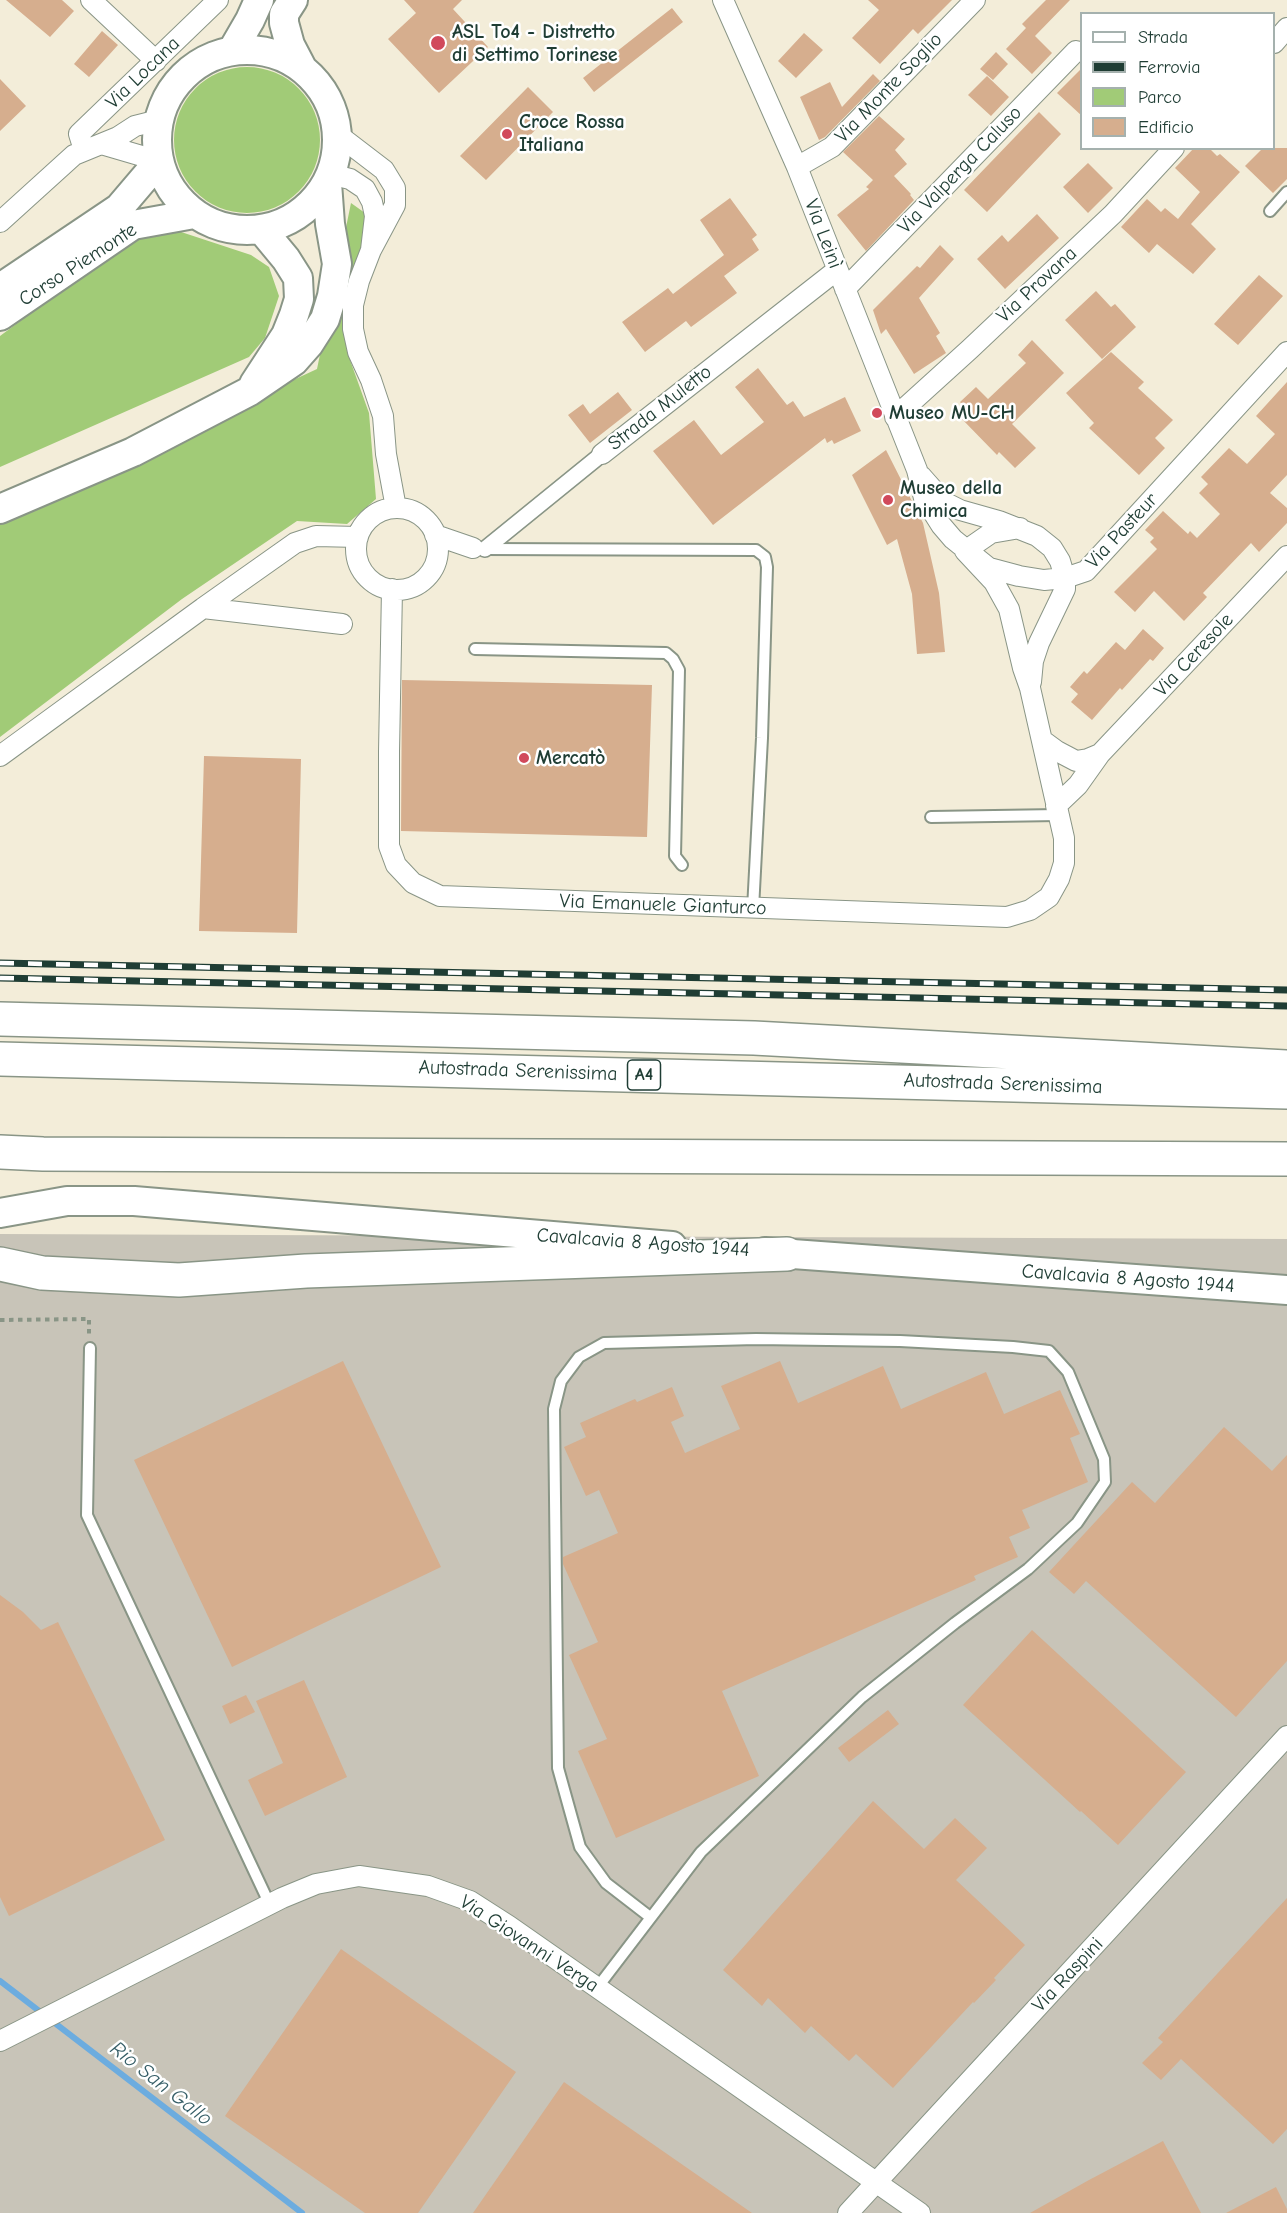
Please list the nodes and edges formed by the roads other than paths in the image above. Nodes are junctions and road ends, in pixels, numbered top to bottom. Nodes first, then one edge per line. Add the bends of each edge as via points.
1 (218, 0) edge
2 (259, 0) edge
3 (293, 0) edge
4 (723, 0) edge
5 (975, 0) edge
6 (101, 3) edge
7 (1287, 28) edge
8 (1275, 42) edge
9 (232, 51) junction
10 (1076, 51) dead end
11 (156, 61) junction
12 (302, 68) junction
13 (159, 120) junction
14 (338, 134) junction
15 (93, 147) junction
16 (1172, 150) edge
17 (159, 161) junction
18 (797, 167) junction
19 (329, 178) junction
20 (1287, 192) edge
21 (1270, 211) dead end
22 (194, 214) junction
23 (0, 222) edge
24 (262, 230) junction
25 (371, 250) junction
26 (837, 270) junction
27 (0, 288) edge
28 (845, 289) junction
29 (0, 316) edge
30 (1287, 352) edge
31 (250, 391) junction
32 (895, 417) junction
33 (602, 454) joint
34 (917, 470) junction
35 (0, 508) edge
36 (396, 508) junction
37 (1020, 528) junction
38 (435, 535) junction
39 (358, 537) junction
40 (479, 548) junction
41 (965, 550) junction
42 (437, 556) junction
43 (1287, 556) edge
44 (1065, 578) junction
45 (392, 589) junction
46 (203, 608) junction
47 (342, 624) dead end
48 (475, 650) dead end
49 (1030, 688) junction
50 (1042, 740) junction
51 (1100, 754) junction
52 (0, 756) edge
53 (1057, 810) junction
54 (931, 817) dead end
55 (682, 865) dead end
56 (753, 909) junction
57 (0, 1018) edge
58 (0, 1059) edge
59 (1287, 1067) edge
60 (1287, 1092) edge
61 (0, 1152) edge
62 (1287, 1159) edge
63 (0, 1213) edge
64 (787, 1254) junction
65 (0, 1264) edge
66 (1287, 1290) edge
67 (90, 1348) road end
68 (1287, 1736) edge
69 (270, 1905) junction
70 (650, 1917) junction
71 (597, 1988) junction
72 (0, 2041) edge
73 (876, 2182) junction
74 (848, 2213) edge
75 (920, 2213) edge

1 - 11 street, Via Locana
2 - 9 main road
3 - 12 main road via 284,14 284,23
4 - 18 street, Via Leinì
5 - 18 street, Via Monte Soglio via 832,147
6 - 11 street
7 - 8 street
9 - 12 main road via 256,50 281,56
9 - 13 main road via 206,59 185,74 168,95
10 - 28 street, Via Valperga Caluso
11 - 15 street, Via Locana via 79,134
12 - 14 main road via 320,87 332,109
13 - 15 street via 135,126
13 - 17 main road
14 - 19 main road via 336,159
14 - 25 street via 384,170 394,188 395,204
15 - 17 street
15 - 23 street via 61,166
16 - 32 street, Via Provana via 1113,214
17 - 22 main road via 166,181
17 - 27 main road, Corso Piemonte via 119,208
18 - 26 street, Via Leinì
19 - 24 main road via 310,205 296,216
19 - 25 street via 350,179 365,189 375,216
19 - 31 main road via 330,224 337,264 325,320 294,361
20 - 21 lane
22 - 24 main road via 227,228
22 - 29 main road, Corso Piemonte via 134,225
24 - 31 main road via 298,278 299,298 286,335
25 - 36 street via 352,305 353,329 383,416
26 - 28 street, Via Leinì
26 - 33 street, Strada Muletto
28 - 32 street, Via Leinì
30 - 44 street, Via Pasteur via 1086,572
31 - 35 main road via 134,452
32 - 34 street, Via Leinì
33 - 40 street, Strada Muletto
34 - 37 street via 944,502
34 - 41 street, Via Pasteur via 924,498
36 - 38 street via 420,515
36 - 39 street via 372,516
37 - 41 street via 991,533
37 - 44 street via 1052,548
38 - 40 street
38 - 42 street
39 - 45 street via 357,560 363,571 371,580
39 - 46 street via 316,536 295,543
40 - 42 street
40 - 56 lane via 756,550 765,557 762,738
41 - 44 street, Via Pasteur via 989,568 1006,573 1044,580
41 - 49 street via 1005,598
42 - 45 street via 434,567 421,581 405,589
43 - 51 street, Via Ceresole
44 - 49 street via 1065,590 1033,661
45 - 56 street, Via Emanuele Gianturco via 389,846 396,866 413,883 440,896
46 - 47 street
46 - 52 street
48 - 55 lane via 666,653 673,659 679,670 675,856
49 - 50 street
50 - 51 street via 1076,761
50 - 53 street, Via Emanuele Gianturco
51 - 53 street, Via Ceresole
53 - 54 lane
53 - 56 street, Via Emanuele Gianturco via 1064,838 1064,863 1059,879 1049,897 1019,914 1007,917
57 - 59 highway via 754,1038
58 - 60 highway, Autostrada Serenissima / A4
61 - 62 highway
63 - 64 main road, Cavalcavia 8 Agosto 1944 via 67,1201 134,1201
64 - 65 highway via 306,1271 179,1280 42,1273
64 - 66 main road, Cavalcavia 8 Agosto 1944
67 - 69 lane via 87,1515
68 - 73 street, Via Raspini
69 - 71 street, Via Giovanni Verga via 316,1884 359,1876 428,1886 470,1901
69 - 72 street, Via Giovanni Verga
70 - 70 lane via 701,1852 862,1697 1028,1569 1077,1523 1105,1482 1104,1459 1068,1372 1049,1351 900,1341 604,1343 579,1357 561,1381 554,1409 558,1768 580,1847 606,1883
70 - 71 lane
71 - 73 street, Via Giovanni Verga
73 - 74 street, Via Raspini
73 - 75 street, Via Giovanni Verga

